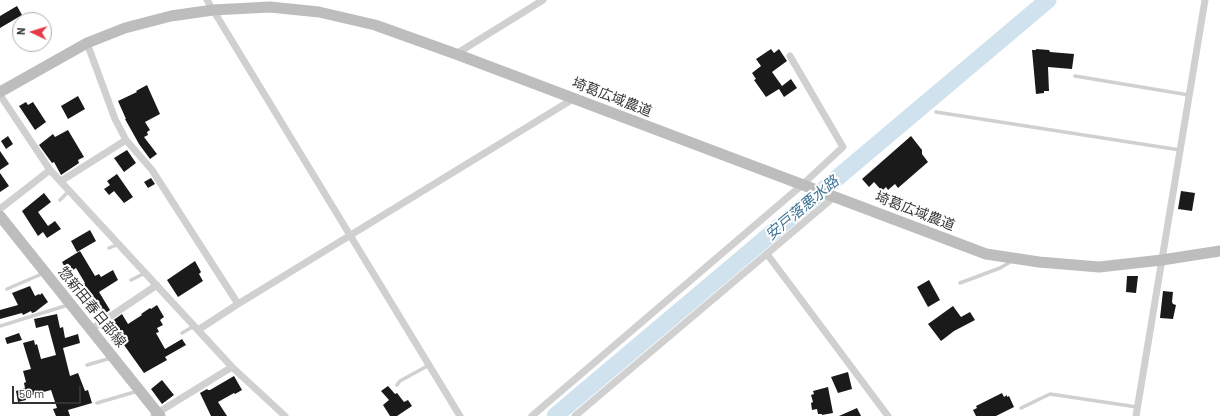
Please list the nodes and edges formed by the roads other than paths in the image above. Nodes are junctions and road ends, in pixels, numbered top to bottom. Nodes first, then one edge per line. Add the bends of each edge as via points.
1 (207, 0) edge
2 (543, 0) edge
3 (1205, 0) edge
4 (213, 10) junction
5 (87, 43) junction
6 (456, 54) junction
7 (790, 56) dead end
8 (1075, 76) dead end
9 (0, 94) edge
10 (1189, 94) junction
11 (573, 99) junction
12 (936, 112) dead end
13 (126, 140) junction
14 (1180, 150) junction
15 (50, 170) junction
16 (61, 181) junction
17 (805, 186) junction
18 (70, 191) junction
19 (832, 196) junction
20 (60, 200) dead end
21 (0, 210) edge
22 (0, 216) edge
23 (351, 236) junction
24 (119, 244) junction
25 (109, 248) dead end
26 (1220, 251) edge
27 (767, 254) junction
28 (1015, 259) junction
29 (1162, 260) junction
30 (146, 272) junction
31 (45, 273) junction
32 (132, 280) dead end
33 (960, 284) dead end
34 (157, 285) junction
35 (7, 289) dead end
36 (70, 304) junction
37 (238, 304) junction
38 (0, 326) edge
39 (197, 328) junction
40 (90, 330) junction
41 (182, 334) dead end
42 (113, 358) junction
43 (87, 365) dead end
44 (429, 365) junction
45 (232, 367) junction
46 (397, 385) dead end
47 (139, 390) junction
48 (97, 403) dead end
49 (1137, 407) junction
50 (1021, 408) dead end
51 (157, 415) edge
52 (285, 416) edge
53 (460, 416) edge
54 (532, 416) edge
55 (575, 416) edge
56 (888, 416) edge
57 (1136, 416) edge

1 - 4 street
2 - 6 street
3 - 10 street
4 - 5 street, 埼葛広域農道 via 171,16 125,28
4 - 6 street, 埼葛広域農道 via 270,7 318,12 374,25
4 - 23 street
5 - 9 street, 埼葛広域農道
5 - 13 street via 115,119
6 - 11 street, 埼葛広域農道
7 - 17 street via 843,147
8 - 10 lane
9 - 15 street
10 - 14 street
11 - 17 street, 埼葛広域農道
11 - 23 street
12 - 14 lane
13 - 16 street
13 - 37 street via 152,170
14 - 29 street
15 - 16 street
15 - 21 street
16 - 18 street
17 - 19 street, 埼葛広域農道
17 - 54 street
18 - 20 lane
18 - 24 street
19 - 27 street
19 - 28 street, 埼葛広域農道 via 986,254
22 - 31 street, 惣新田春日部線
23 - 37 street
23 - 44 street
24 - 25 lane
24 - 30 street
26 - 29 street, 埼葛広域農道
27 - 55 street
27 - 56 street
28 - 29 street, 埼葛広域農道 via 1099,267
28 - 33 lane
29 - 49 street
30 - 32 lane
30 - 34 street
31 - 35 lane
31 - 36 street, 惣新田春日部線
34 - 39 street
34 - 40 street
36 - 38 lane
36 - 40 street, 惣新田春日部線
37 - 39 street
39 - 41 lane
39 - 45 street
40 - 42 street, 惣新田春日部線
42 - 43 lane
42 - 47 street, 惣新田春日部線
44 - 46 lane
44 - 53 street
45 - 51 street
45 - 52 street
47 - 48 lane
47 - 51 street, 惣新田春日部線
49 - 50 lane via 1050,394
49 - 57 street

